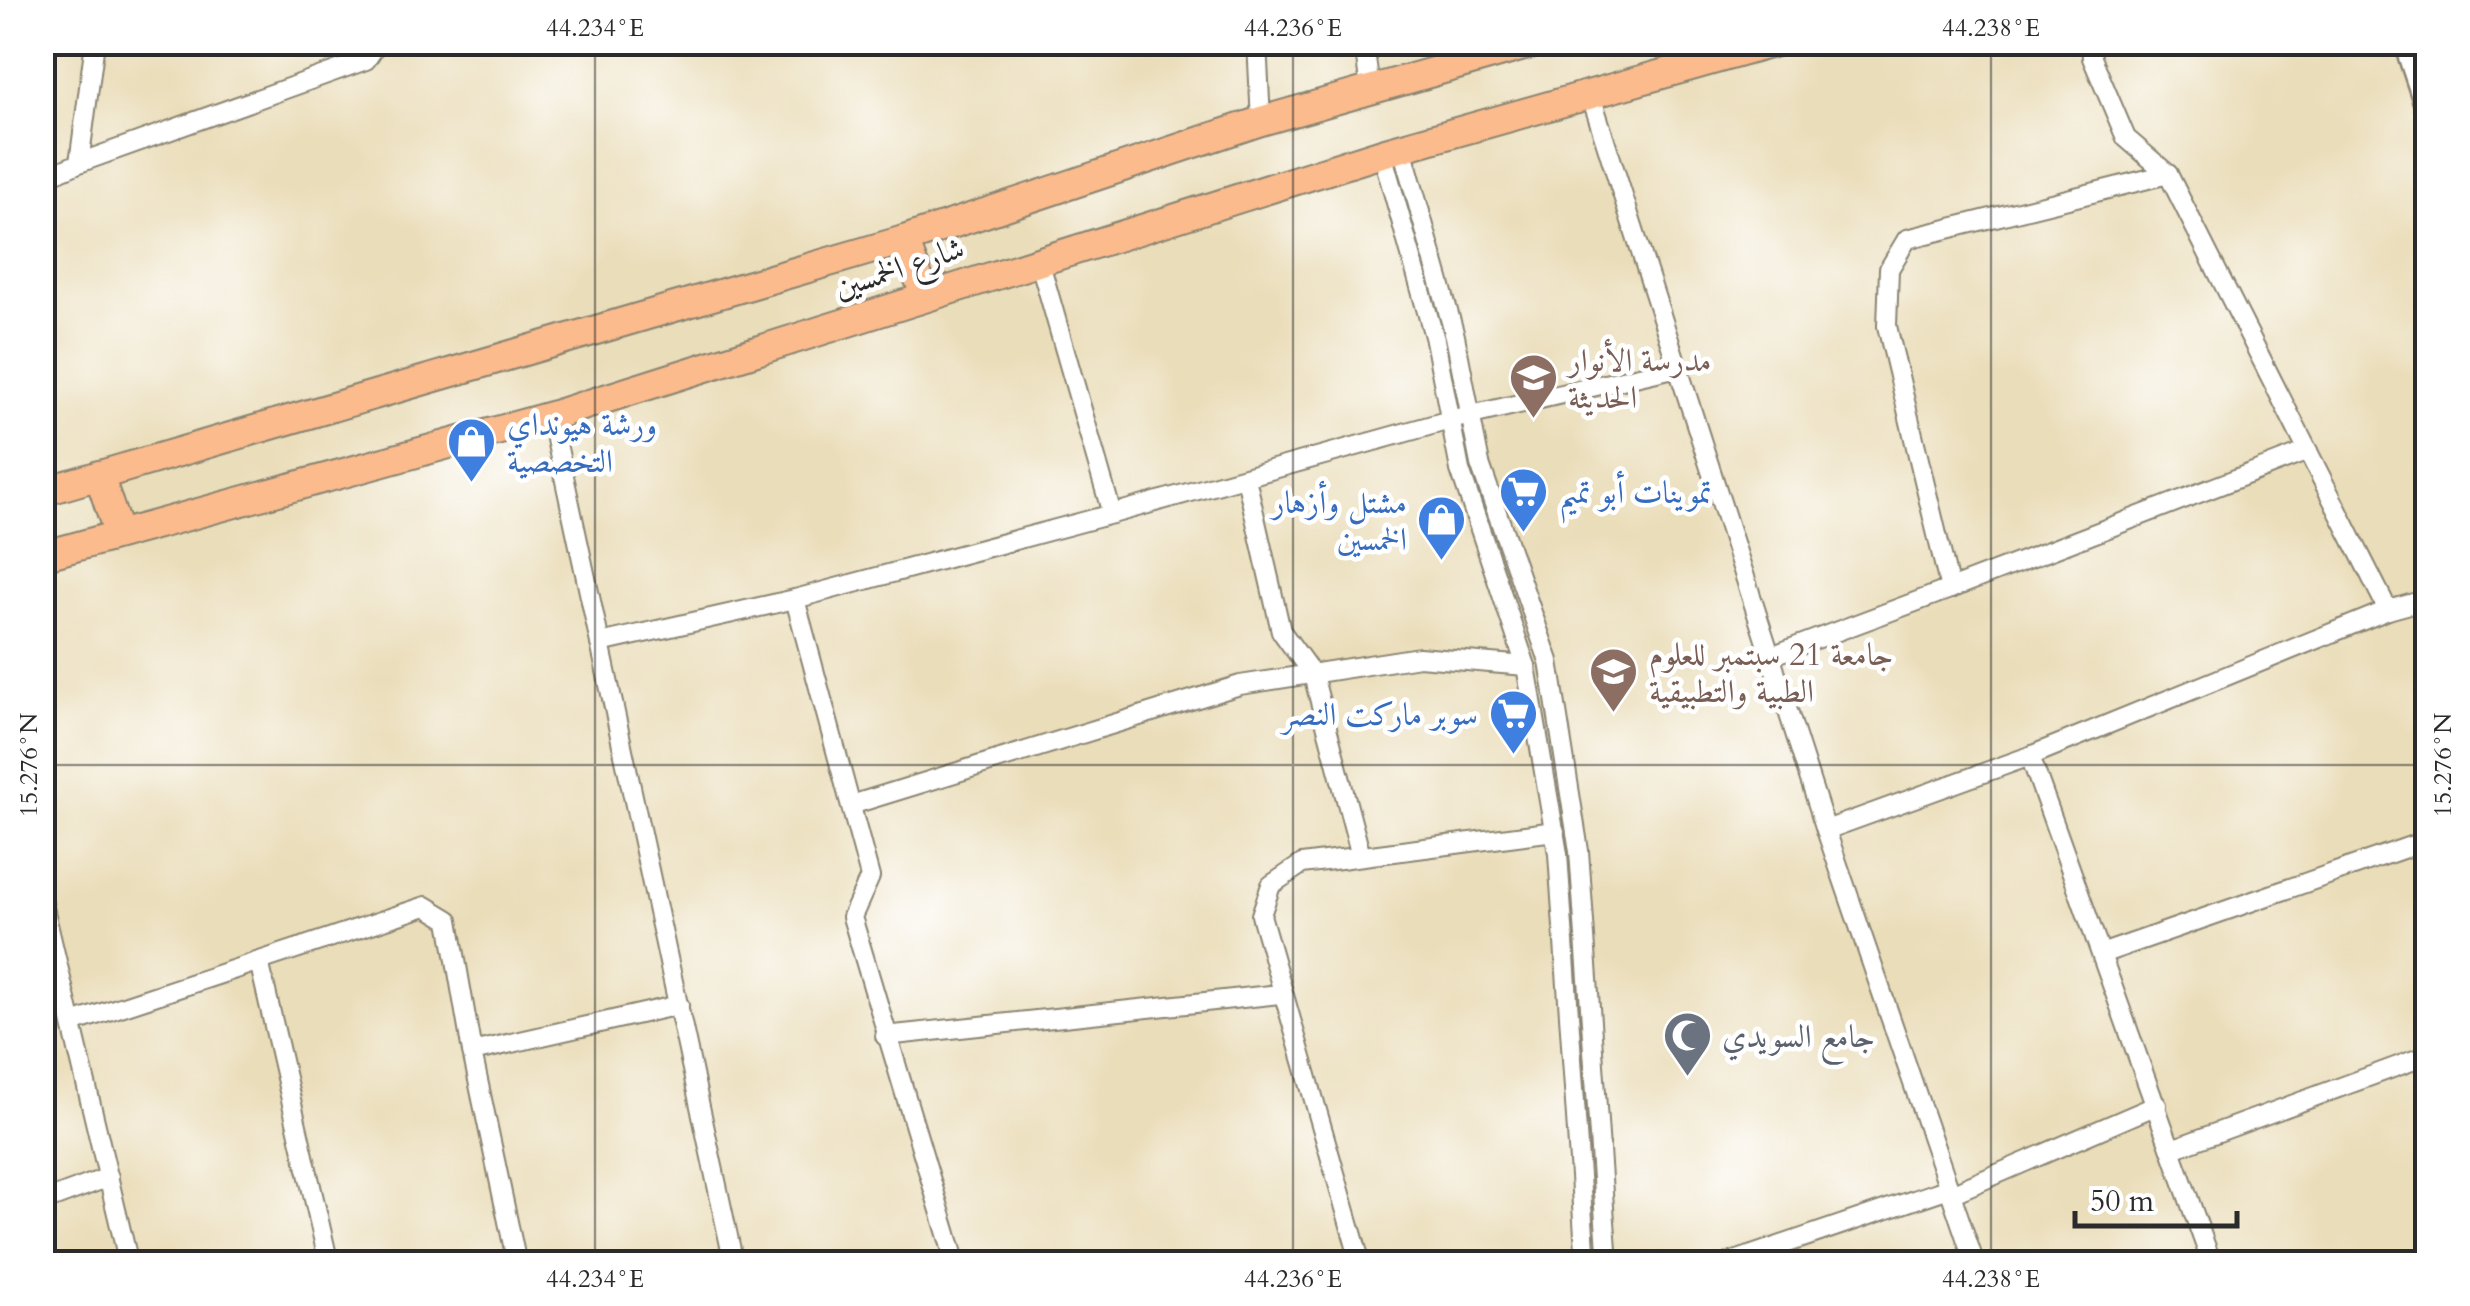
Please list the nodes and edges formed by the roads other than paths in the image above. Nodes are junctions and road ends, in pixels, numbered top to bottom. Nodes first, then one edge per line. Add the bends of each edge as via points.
1 (95, 42) edge
2 (378, 42) edge
3 (1256, 42) edge
4 (1364, 42) edge
5 (1538, 42) edge
6 (1776, 42) edge
7 (2091, 42) edge
8 (2404, 42) edge
9 (1370, 90) junction
10 (1590, 93) junction
11 (2428, 114) edge
12 (1261, 121) junction
13 (1392, 151) junction
14 (79, 164) junction
15 (2168, 174) junction
16 (42, 179) edge
17 (904, 240) junction
18 (1039, 260) junction
19 (924, 295) junction
20 (1678, 367) junction
21 (551, 416) junction
22 (1471, 416) junction
23 (1450, 420) junction
24 (2308, 450) junction
25 (98, 475) junction
26 (1246, 478) junction
27 (42, 492) edge
28 (1112, 514) junction
29 (118, 532) junction
30 (42, 556) edge
31 (1950, 589) junction
32 (795, 598) junction
33 (2428, 599) edge
34 (2388, 610) junction
35 (600, 643) junction
36 (1770, 656) junction
37 (1526, 666) junction
38 (1313, 676) junction
39 (2030, 756) junction
40 (851, 804) junction
41 (1826, 830) junction
42 (1554, 831) junction
43 (2428, 840) edge
44 (1361, 856) junction
45 (42, 898) edge
46 (2104, 953) junction
47 (259, 961) junction
48 (1280, 994) junction
49 (679, 1005) junction
50 (72, 1023) junction
51 (885, 1036) junction
52 (472, 1052) junction
53 (2428, 1055) edge
54 (2157, 1104) junction
55 (2172, 1149) junction
56 (109, 1177) junction
57 (1950, 1191) junction
58 (42, 1202) edge
59 (129, 1264) edge
60 (328, 1264) edge
61 (517, 1264) edge
62 (734, 1264) edge
63 (956, 1264) edge
64 (1361, 1264) edge
65 (1586, 1264) edge
66 (1608, 1264) edge
67 (1726, 1264) edge
68 (1975, 1264) edge
69 (2212, 1264) edge

1 - 14 street
2 - 14 street via 366,60
3 - 12 street
4 - 9 street
5 - 9 main road, شارع الخمسين
6 - 10 main road, شارع الخمسين
7 - 15 street via 2126,138
8 - 11 street
9 - 12 main road, شارع الخمسين
10 - 13 main road, شارع الخمسين
10 - 20 street
12 - 17 main road, شارع الخمسين
13 - 18 main road, شارع الخمسين
13 - 22 street via 1455,336
13 - 23 street
14 - 16 street
15 - 24 street
15 - 31 street via 1906,239 1889,269 1887,326
17 - 19 main road
17 - 25 main road, شارع الخمسين
18 - 19 main road, شارع الخمسين
18 - 28 street
19 - 21 main road, شارع الخمسين
20 - 22 street
20 - 36 street
21 - 29 main road, شارع الخمسين
21 - 35 street
22 - 23 street
22 - 66 street via 1480,464 1549,661 1579,851
23 - 26 street
23 - 37 street via 1460,470
24 - 31 street
24 - 34 street
25 - 27 main road, شارع الخمسين
25 - 29 main road
26 - 28 street
26 - 38 street via 1282,631
28 - 32 street
29 - 30 main road, شارع الخمسين
31 - 36 street
32 - 35 street
32 - 40 street
33 - 34 street
34 - 39 street
35 - 49 street
36 - 41 street
37 - 38 street via 1418,657
37 - 42 street
38 - 40 street via 1240,685
38 - 44 street
39 - 41 street
39 - 46 street
40 - 51 street via 870,877 852,917
41 - 57 street
42 - 44 street
42 - 65 street
43 - 46 street
44 - 48 street via 1290,868 1265,893 1261,915
45 - 50 street
46 - 54 street
47 - 50 street
47 - 52 street via 426,906 444,913
47 - 60 street
48 - 51 street
48 - 64 street
49 - 52 street
49 - 62 street
50 - 56 street
51 - 63 street
52 - 61 street
53 - 55 street
54 - 55 street
54 - 57 street
55 - 69 street
56 - 58 street
56 - 59 street
57 - 67 street
57 - 68 street

